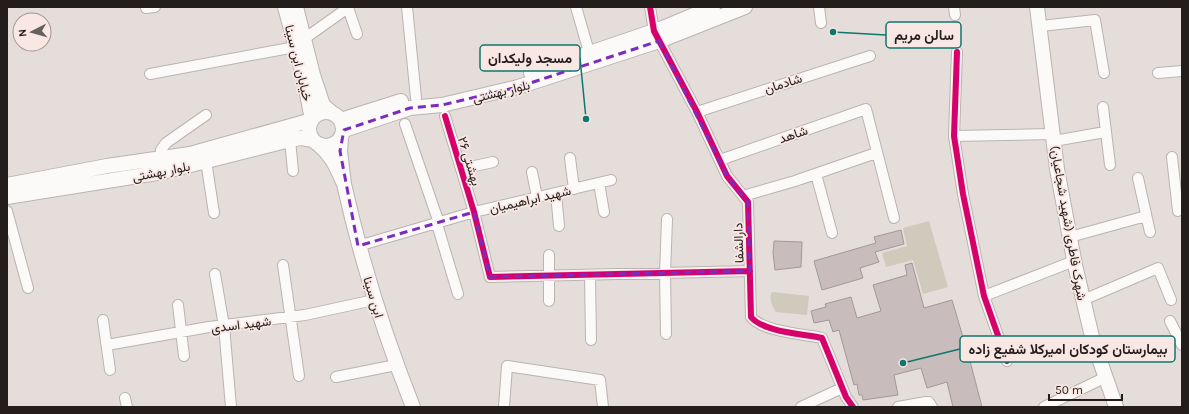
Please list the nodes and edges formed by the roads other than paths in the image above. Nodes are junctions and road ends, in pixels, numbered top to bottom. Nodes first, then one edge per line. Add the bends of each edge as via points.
1 (285, 7) edge
2 (296, 7) edge
3 (348, 7) edge
4 (407, 7) edge
5 (576, 7) edge
6 (650, 7) edge
7 (745, 7) edge
8 (819, 7) edge
9 (708, 8) edge
10 (1038, 8) edge
11 (821, 23) dead end
12 (1041, 26) junction
13 (357, 34) dead end
14 (656, 36) junction
15 (299, 43) junction
16 (589, 52) junction
17 (957, 52) dead end
18 (870, 56) dead end
19 (1182, 71) edge
20 (1104, 73) dead end
21 (1158, 73) dead end
22 (150, 74) dead end
23 (308, 76) junction
24 (524, 81) junction
25 (416, 98) junction
26 (1103, 107) dead end
27 (697, 112) junction
28 (206, 115) dead end
29 (445, 116) dead end
30 (312, 120) junction
31 (405, 124) dead end
32 (340, 125) junction
33 (1105, 132) junction
34 (954, 136) junction
35 (1054, 138) junction
36 (290, 140) junction
37 (315, 142) junction
38 (876, 153) junction
39 (1172, 157) dead end
40 (570, 158) dead end
41 (720, 160) junction
42 (206, 161) junction
43 (493, 162) dead end
44 (162, 165) junction
45 (1110, 165) dead end
46 (461, 169) junction
47 (293, 171) dead end
48 (532, 172) dead end
49 (816, 174) junction
50 (1138, 178) dead end
51 (611, 180) dead end
52 (1178, 180) edge
53 (599, 183) junction
54 (344, 184) junction
55 (7, 185) edge
56 (574, 189) junction
57 (556, 193) junction
58 (743, 196) junction
59 (7, 197) edge
60 (537, 198) junction
61 (7, 211) edge
62 (1178, 211) dead end
63 (474, 212) junction
64 (604, 212) dead end
65 (214, 213) dead end
66 (1146, 216) junction
67 (894, 218) dead end
68 (667, 219) dead end
69 (438, 224) junction
70 (559, 226) dead end
71 (1150, 232) dead end
72 (832, 233) dead end
73 (1070, 237) junction
74 (358, 246) junction
75 (550, 255) dead end
76 (1074, 261) junction
77 (283, 264) dead end
78 (750, 271) junction
79 (215, 274) dead end
80 (665, 274) junction
81 (590, 275) junction
82 (549, 276) junction
83 (28, 288) dead end
84 (458, 294) dead end
85 (984, 296) junction
86 (374, 300) junction
87 (1083, 300) junction
88 (1171, 300) dead end
89 (549, 301) dead end
90 (178, 305) dead end
91 (290, 317) junction
92 (103, 320) dead end
93 (1170, 321) dead end
94 (224, 326) junction
95 (181, 332) junction
96 (666, 334) dead end
97 (591, 340) dead end
98 (107, 345) junction
99 (1182, 345) edge
100 (184, 356) dead end
101 (1007, 361) dead end
102 (396, 365) junction
103 (110, 370) dead end
104 (298, 376) dead end
105 (336, 377) dead end
106 (1106, 377) junction
107 (842, 388) junction
108 (229, 407) edge
109 (413, 407) edge
110 (504, 407) edge
111 (603, 407) edge
112 (801, 407) edge
113 (853, 407) edge
114 (898, 407) edge
115 (932, 407) edge
116 (1044, 407) edge
117 (1116, 407) edge

1 - 15 main road, خیابان ابن سینا
2 - 15 main road, خیابان ابن سینا
3 - 13 street
3 - 15 street
4 - 25 street
5 - 16 street
6 - 14 street, دارالشفا
7 - 14 main road, بلوار بهشتی
8 - 11 street
9 - 14 main road, بلوار بهشتی
10 - 12 main road, شهرک فاطری (شهید شجاعیان)
12 - 20 street via 1095,20
12 - 35 main road, شهرک فاطری (شهید شجاعیان)
14 - 16 main road, بلوار بهشتی
14 - 24 main road, بلوار بهشتی
14 - 27 street, دارالشفا
15 - 22 street
15 - 23 main road, خیابان ابن سینا
16 - 24 main road, بلوار بهشتی
17 - 34 street
18 - 27 street, شادمان
19 - 21 street
23 - 30 main road, خیابان ابن سینا
23 - 32 main road, خیابان ابن سینا via 323,105
24 - 25 main road, بلوار بهشتی
24 - 32 main road, بلوار بهشتی via 442,105 410,108
25 - 32 main road, بلوار بهشتی
26 - 33 street
27 - 41 street, دارالشفا
28 - 44 street via 166,143 161,150
29 - 46 street, بهشتی ۲۶
30 - 32 main road via 323,112
30 - 37 main road via 309,128
30 - 44 main road, بلوار بهشتی via 190,154
31 - 69 street
32 - 37 main road via 333,145 323,146
32 - 54 main road
33 - 35 street
33 - 45 street
34 - 35 street
34 - 85 street
35 - 73 main road, شهرک فاطری (شهید شجاعیان)
36 - 37 main road, بلوار بهشتی via 301,138
36 - 42 main road, بلوار بهشتی
36 - 47 street
37 - 54 main road via 330,154
38 - 41 street, شاهد via 866,109
38 - 49 street
38 - 67 street
39 - 52 street
40 - 56 street
41 - 58 street, دارالشفا via 727,176
42 - 44 main road, بلوار بهشتی
42 - 65 street
43 - 46 street
44 - 55 main road, بلوار بهشتی via 108,166
44 - 59 main road, بلوار بهشتی
46 - 63 street, بهشتی ۲۶
48 - 60 street
49 - 58 street
49 - 72 street
50 - 66 street
51 - 53 street, شهید ابراهیمیان
52 - 62 street
53 - 56 street, شهید ابراهیمیان
53 - 64 street
54 - 74 main road, ابن سینا
56 - 57 street, شهید ابراهیمیان
57 - 60 street, شهید ابراهیمیان
57 - 70 street
58 - 78 street, دارالشفا via 748,202
60 - 63 street, شهید ابراهیمیان
61 - 83 street
63 - 69 street, شهید ابراهیمیان
63 - 82 street, بهشتی ۲۶ via 490,277
66 - 71 street
66 - 73 street
68 - 80 street
69 - 74 street, شهید ابراهیمیان
69 - 84 street
73 - 76 main road, شهرک فاطری (شهید شجاعیان)
74 - 86 main road, ابن سینا
75 - 82 street
76 - 85 street
76 - 87 main road, شهرک فاطری (شهید شجاعیان)
77 - 91 street
78 - 80 street
78 - 107 street, دارالشفا via 752,317 756,323 822,338
79 - 94 street
80 - 81 street
80 - 96 street
81 - 82 street
81 - 97 street
82 - 89 street
85 - 101 street
86 - 91 street, شهید اسدی
86 - 102 main road, ابن سینا
87 - 88 street via 1158,268
87 - 106 main road, شهرک فاطری (شهید شجاعیان) via 1093,341
90 - 95 street
91 - 94 street, شهید اسدی
91 - 104 street
92 - 98 street
93 - 99 street
94 - 95 street, شهید اسدی
94 - 108 street
95 - 98 street, شهید اسدی
95 - 100 street
98 - 103 street
102 - 105 street
102 - 109 main road, ابن سینا
106 - 116 street
106 - 117 main road, شهرک فاطری (شهید شجاعیان)
107 - 112 street
107 - 113 street, دارالشفا
110 - 111 street via 507,366 600,380
114 - 115 street via 926,402

